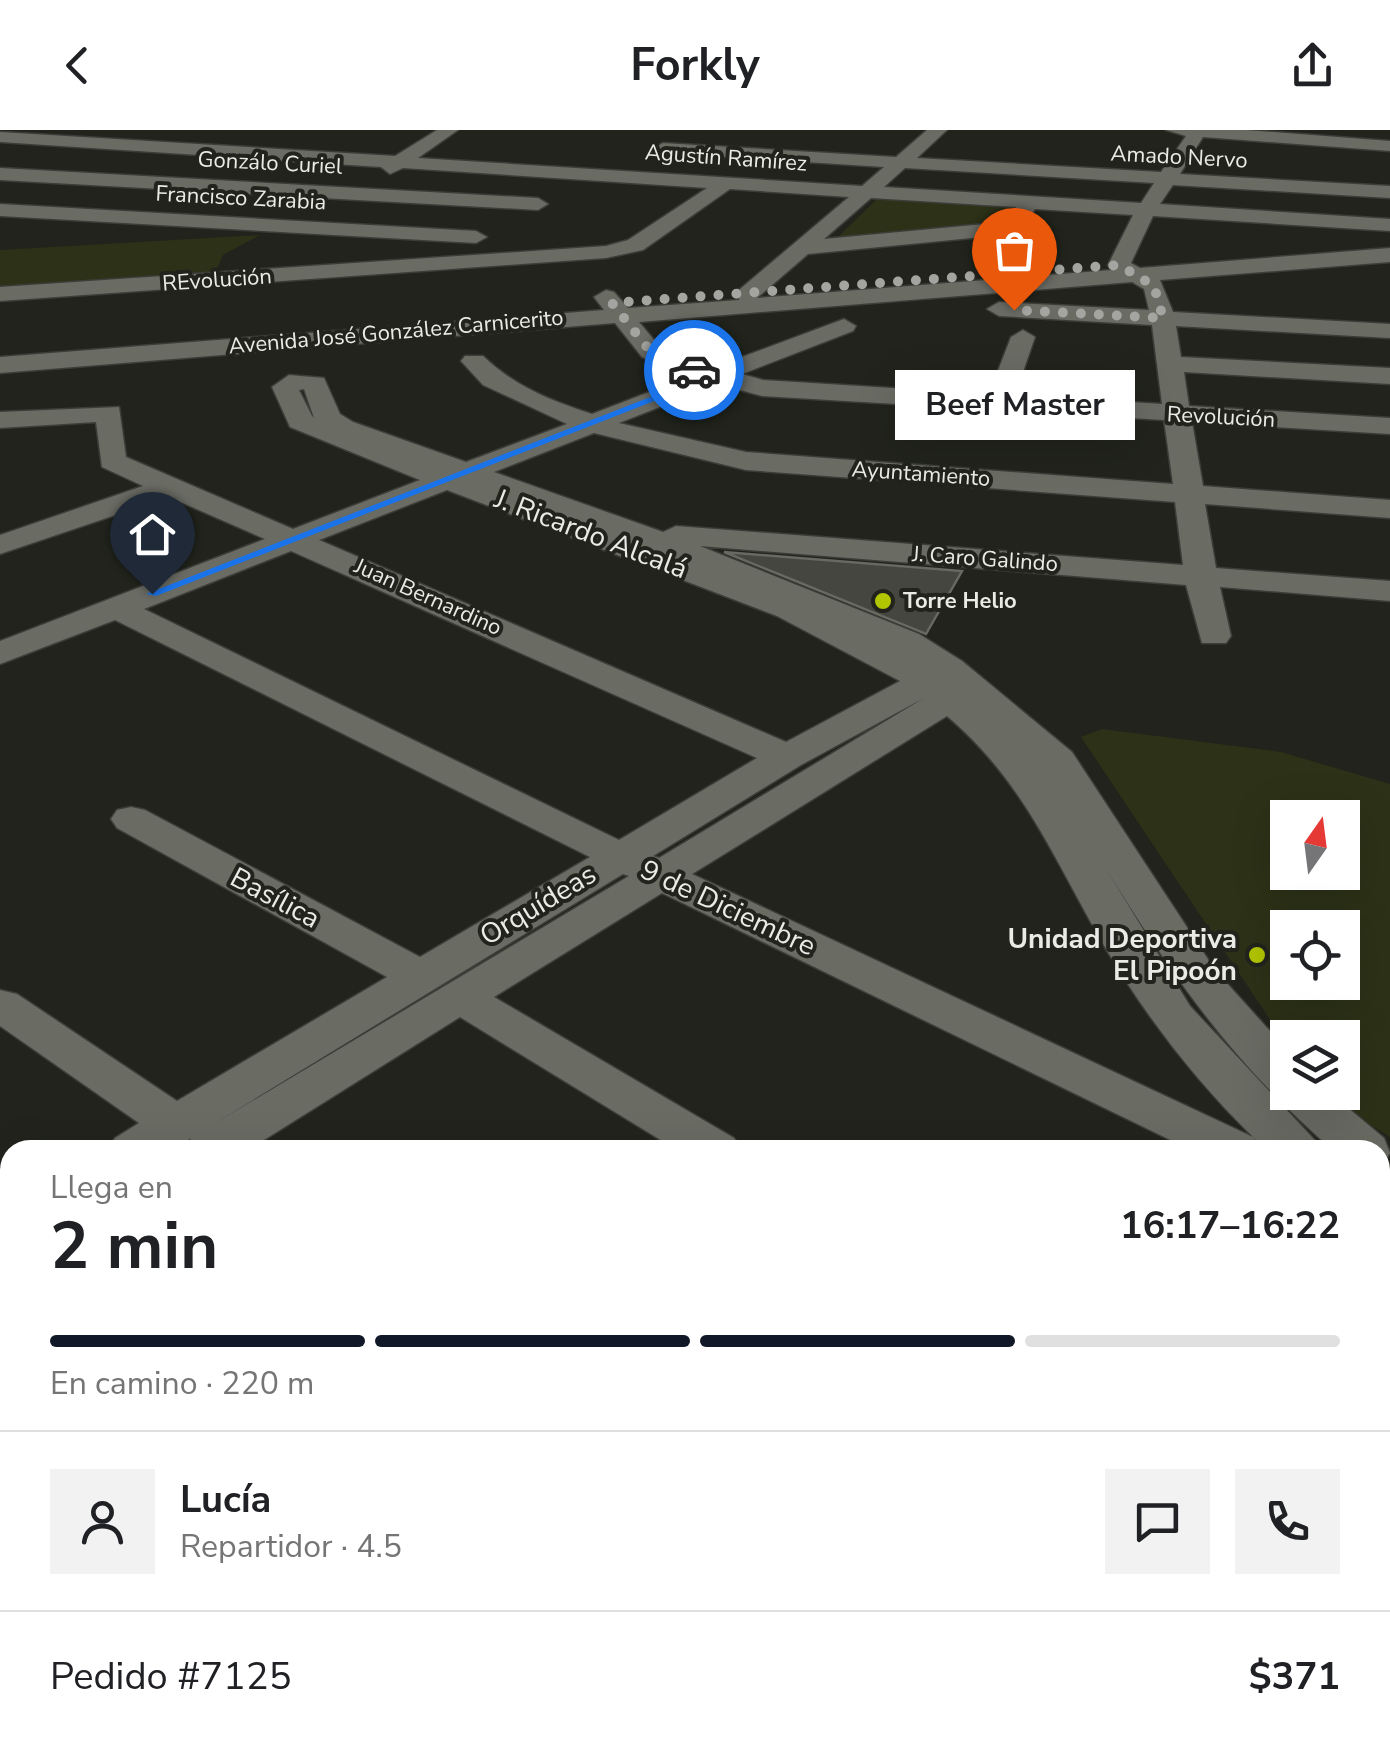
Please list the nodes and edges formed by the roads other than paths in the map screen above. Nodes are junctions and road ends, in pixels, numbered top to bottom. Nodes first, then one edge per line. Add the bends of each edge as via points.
1 (209, 130) edge
2 (668, 130) edge
3 (938, 130) edge
4 (1190, 130) edge
5 (403, 132) edge
6 (449, 133) edge
7 (0, 137) edge
8 (1390, 146) edge
9 (174, 148) junction
10 (630, 151) junction
11 (397, 162) junction
12 (902, 163) junction
13 (0, 174) edge
14 (588, 174) junction
15 (1166, 179) junction
16 (108, 180) junction
17 (725, 184) junction
18 (356, 192) junction
19 (866, 192) junction
20 (1390, 192) edge
21 (1029, 202) junction
22 (538, 204) junction
23 (0, 210) edge
24 (1146, 210) junction
25 (46, 212) junction
26 (301, 225) junction
27 (1390, 225) edge
28 (493, 229) junction
29 (0, 235) edge
30 (1390, 241) edge
31 (254, 245) dead end
32 (801, 248) junction
33 (1390, 255) edge
34 (434, 264) junction
35 (1128, 270) junction
36 (1170, 272) junction
37 (301, 274) junction
38 (1334, 283) dead end
39 (752, 290) junction
40 (0, 294) edge
41 (827, 300) junction
42 (312, 304) dead end
43 (613, 305) junction
44 (1163, 318) junction
45 (844, 326) dead end
46 (242, 329) junction
47 (1390, 330) edge
48 (1023, 337) dead end
49 (0, 344) edge
50 (0, 352) edge
51 (474, 362) dead end
52 (1171, 364) junction
53 (0, 365) edge
54 (713, 376) junction
55 (1390, 376) edge
56 (999, 404) junction
57 (1178, 415) junction
58 (0, 420) edge
59 (596, 422) junction
60 (1390, 426) edge
61 (456, 476) junction
62 (168, 487) junction
63 (1191, 494) junction
64 (1390, 509) edge
65 (580, 530) junction
66 (632, 531) junction
67 (296, 538) junction
68 (0, 545) edge
69 (1201, 576) junction
70 (1390, 590) edge
71 (116, 608) junction
72 (1214, 636) dead end
73 (5, 648) edge
74 (948, 684) junction
75 (787, 757) junction
76 (130, 819) dead end
77 (620, 856) junction
78 (664, 877) junction
79 (440, 986) junction
80 (0, 1004) edge
81 (1270, 1062) edge
82 (1318, 1110) edge
83 (194, 1137) edge
84 (699, 1140) edge
85 (1214, 1140) edge
86 (1289, 1140) edge
87 (1354, 1140) edge

1 - 9 street
2 - 10 street
3 - 12 street
4 - 8 street
4 - 15 street
5 - 6 street
6 - 11 street
7 - 9 street, Agustín Ramírez
9 - 11 street, Agustín Ramírez
9 - 16 street
10 - 12 street, Amado Nervo
10 - 14 street
11 - 14 street, Agustín Ramírez
11 - 18 street
12 - 15 street, Amado Nervo
12 - 19 street
13 - 16 street, Gonzálo Curiel
14 - 17 street, Agustín Ramírez
14 - 22 street
15 - 20 street, Amado Nervo
15 - 24 street
16 - 18 street, Gonzálo Curiel
16 - 25 street
17 - 19 street, Agustín Ramírez
17 - 34 street, REvolución via 622,249
18 - 22 street, Gonzálo Curiel
18 - 26 street
19 - 21 street, Agustín Ramírez
19 - 32 street
21 - 24 street, Agustín Ramírez
21 - 32 street via 1013,228
22 - 28 street
23 - 25 street, Francisco Zarabia
24 - 27 street, Agustín Ramírez
24 - 35 street
25 - 26 street, Francisco Zarabia
25 - 29 street
26 - 28 street, Francisco Zarabia
26 - 31 street
28 - 34 street
30 - 35 street, Avenida José González Carnicerito
32 - 39 street
33 - 36 street, Avenida José González Carnicerito
34 - 37 street, REvolución
35 - 36 street, Avenida José González Carnicerito
35 - 39 street, Avenida José González Carnicerito
35 - 41 street, Avenida José González Carnicerito
35 - 44 street via 1154,286
36 - 38 street
37 - 40 street, REvolución
37 - 42 street
39 - 43 street, Avenida José González Carnicerito
41 - 43 street, Avenida José González Carnicerito
41 - 44 street
43 - 46 street, Avenida José González Carnicerito
43 - 53 street, Avenida José González Carnicerito
43 - 54 street, Revolución via 651,352
44 - 47 street
44 - 52 street
45 - 54 street
46 - 49 street
46 - 50 street, Avenida José González Carnicerito
48 - 56 street
51 - 59 street, Ayuntamiento via 507,392
52 - 55 street
52 - 57 street
54 - 56 street, Revolución via 788,391
54 - 59 street
56 - 57 street, Revolución
57 - 60 street, Revolución
57 - 63 street
58 - 62 street, Juan Bernardino via 108,413 112,461
59 - 61 street
59 - 63 street, Ayuntamiento via 746,460
61 - 65 street, J. Ricardo Alcalá
61 - 66 street, J. Ricardo Alcalá
61 - 67 street
62 - 67 street, Juan Bernardino
62 - 68 street
63 - 64 street, Ayuntamiento
63 - 69 street
65 - 66 street, J. Caro Galindo
65 - 74 street, J. Ricardo Alcalá via 833,628
66 - 69 street, J. Caro Galindo
66 - 74 street, J. Ricardo Alcalá via 892,635
67 - 71 street
67 - 75 street, Juan Bernardino
69 - 70 street, J. Caro Galindo
69 - 72 street
71 - 73 street
71 - 77 street, 9 de Diciembre
74 - 75 street, Orquídeas
74 - 78 street, Orquídeas
74 - 81 street, J. Ricardo Alcalá via 1058,760 1198,978
74 - 86 street, J. Ricardo Alcalá via 1032,783 1141,969 1195,1041
75 - 77 street, Orquídeas
76 - 79 street, Basílica
77 - 78 street, 9 de Diciembre
77 - 79 street, Orquídeas
78 - 79 street, Orquídeas
78 - 85 street, 9 de Diciembre
79 - 83 street, Orquídeas
79 - 84 street, Basílica
80 - 83 street
82 - 87 street

